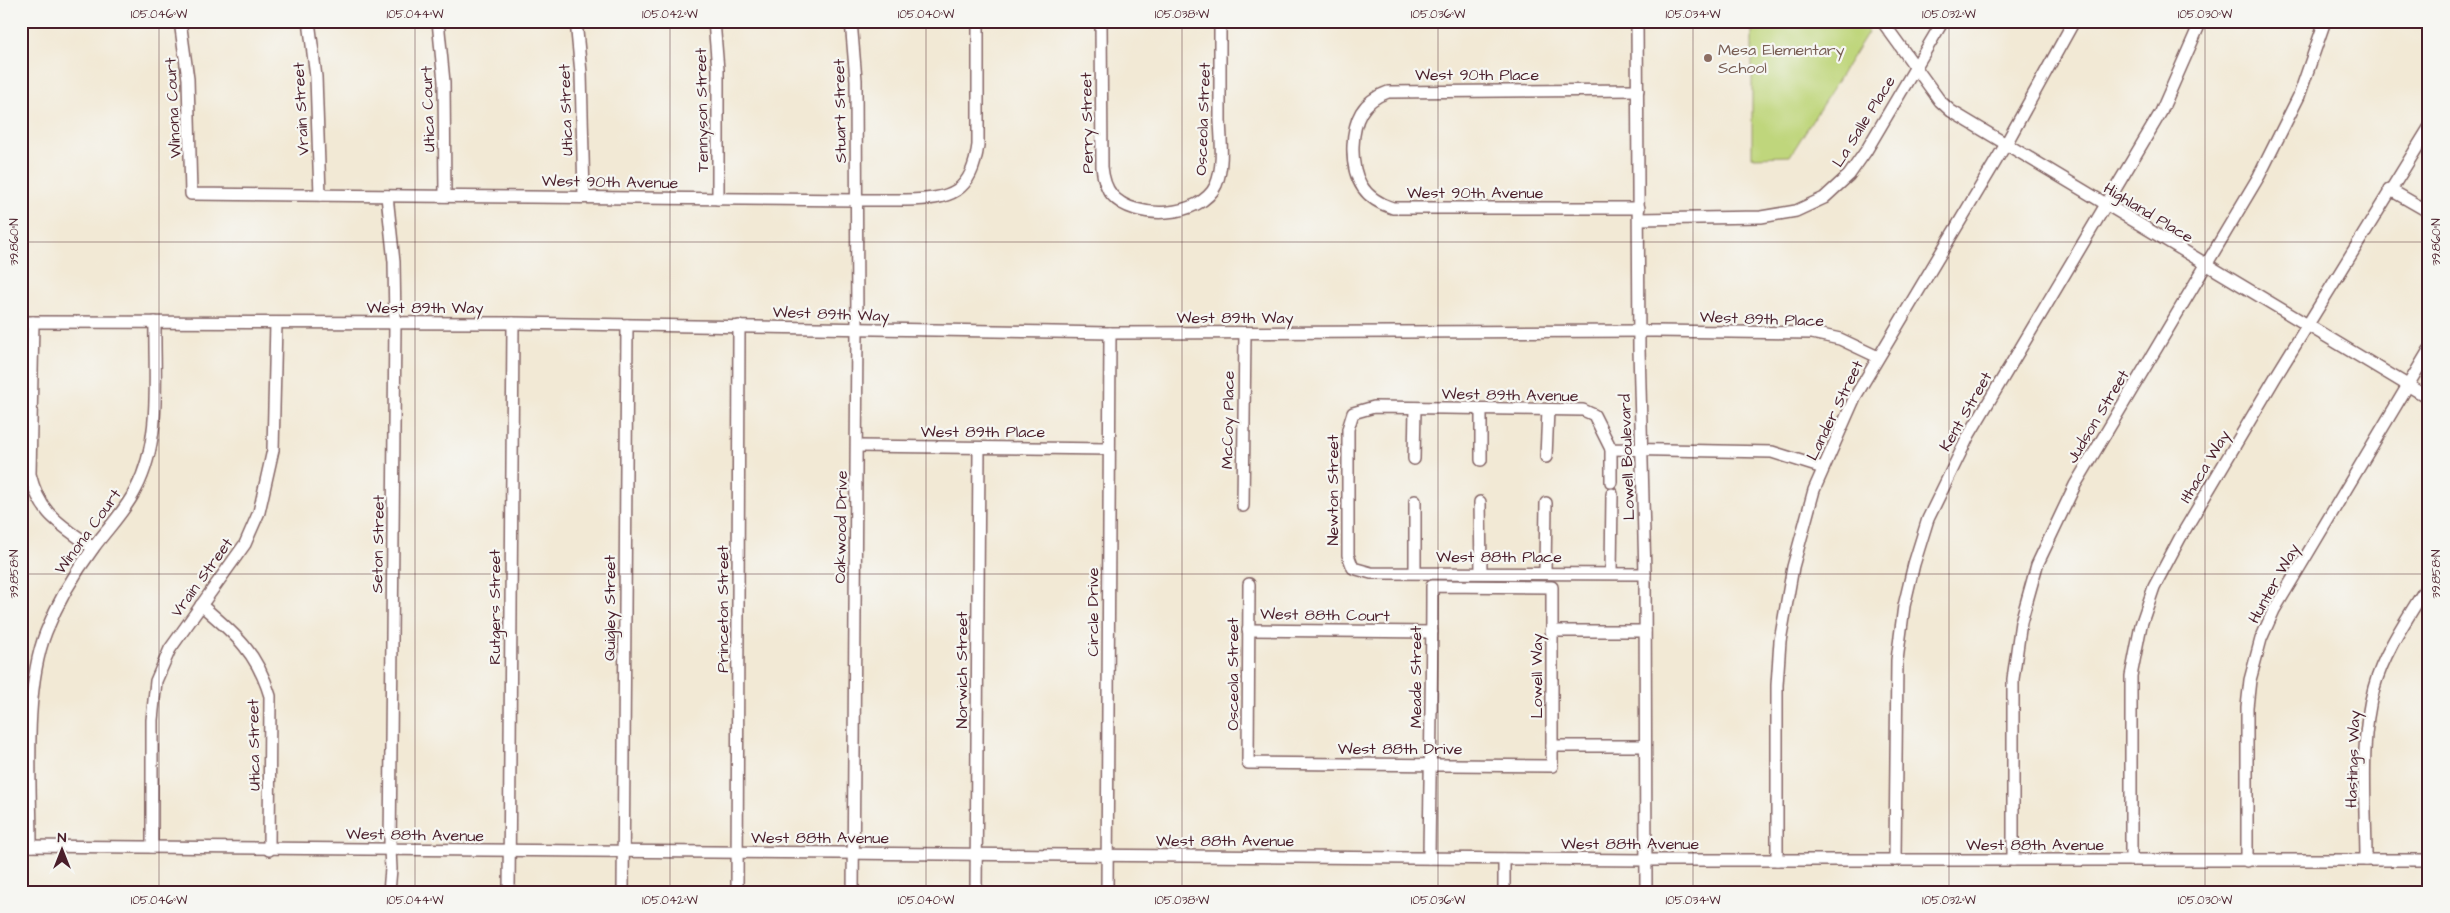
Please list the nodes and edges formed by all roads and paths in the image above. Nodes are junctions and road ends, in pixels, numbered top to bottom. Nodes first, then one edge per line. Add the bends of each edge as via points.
1 (180, 21) edge
2 (309, 21) edge
3 (438, 21) edge
4 (576, 21) edge
5 (714, 21) edge
6 (851, 21) edge
7 (978, 21) edge
8 (1101, 21) edge
9 (1220, 21) edge
10 (1637, 21) edge
11 (1882, 21) edge
12 (1943, 21) edge
13 (2074, 21) edge
14 (2201, 21) edge
15 (2325, 21) edge
16 (1916, 66) junction
17 (1638, 90) junction
18 (2429, 128) edge
19 (2006, 144) junction
20 (1353, 148) joint
21 (2390, 190) junction
22 (191, 194) joint
23 (320, 195) junction
24 (387, 196) junction
25 (445, 196) junction
26 (584, 197) junction
27 (718, 199) junction
28 (856, 200) junction
29 (2106, 205) junction
30 (1164, 211) joint
31 (2429, 212) edge
32 (1639, 213) junction
33 (2206, 266) junction
34 (27, 322) edge
35 (155, 322) junction
36 (276, 323) junction
37 (395, 323) junction
38 (513, 323) junction
39 (627, 325) junction
40 (739, 326) junction
41 (2307, 326) junction
42 (858, 330) junction
43 (1639, 331) junction
44 (1110, 333) junction
45 (1245, 334) junction
46 (2429, 350) edge
47 (1878, 357) junction
48 (2408, 385) junction
49 (2429, 398) edge
50 (1414, 408) junction
51 (1481, 409) junction
52 (1548, 410) junction
53 (1353, 413) joint
54 (857, 446) junction
55 (979, 448) junction
56 (1109, 449) junction
57 (1612, 449) junction
58 (1643, 451) junction
59 (1546, 457) dead end
60 (1414, 459) dead end
61 (1481, 460) dead end
62 (1823, 468) junction
63 (1611, 482) dead end
64 (1612, 494) dead end
65 (1414, 501) dead end
66 (1480, 502) dead end
67 (1546, 503) dead end
68 (1243, 506) dead end
69 (93, 548) junction
70 (1353, 568) joint
71 (1415, 572) junction
72 (1481, 572) junction
73 (1545, 572) junction
74 (1611, 573) junction
75 (1645, 574) junction
76 (2429, 583) edge
77 (1248, 584) dead end
78 (1432, 586) joint
79 (201, 606) junction
80 (1248, 630) junction
81 (1552, 631) junction
82 (1645, 631) junction
83 (1432, 632) junction
84 (1552, 746) junction
85 (1645, 746) junction
86 (1248, 763) joint
87 (1430, 765) junction
88 (1552, 766) joint
89 (26, 846) edge
90 (152, 847) junction
91 (390, 849) junction
92 (269, 850) junction
93 (509, 851) junction
94 (623, 852) junction
95 (737, 853) junction
96 (853, 854) junction
97 (976, 855) junction
98 (1107, 855) junction
99 (1429, 858) junction
100 (1504, 859) junction
101 (1646, 860) junction
102 (1777, 860) junction
103 (1895, 860) junction
104 (2013, 860) junction
105 (2131, 860) junction
106 (2366, 860) junction
107 (2429, 860) edge
108 (2247, 861) junction
109 (390, 892) edge
110 (509, 892) edge
111 (623, 892) edge
112 (737, 892) edge
113 (853, 892) edge
114 (976, 892) edge
115 (1107, 892) edge
116 (1504, 892) edge
117 (1646, 892) edge

1 - 22 street, Winona Court via 188,79
2 - 23 street, Vrain Street via 316,77
3 - 25 street, Utica Court via 444,82
4 - 26 street, Utica Street via 581,73
5 - 27 street, Tennyson Street via 718,70
6 - 28 street, Stuart Street via 856,80
7 - 28 street, West 90th Avenue via 978,145 972,172 953,193 934,200
8 - 30 street, Perry Street via 1104,181 1112,195 1126,206
9 - 30 street, Osceola Street via 1218,177 1210,194 1200,204 1188,209
10 - 17 street, Lowell Boulevard
11 - 16 street, Highland Place
12 - 16 street, La Salle Place
13 - 19 street, Lander Street
14 - 29 street, Kent Street via 2161,112
15 - 33 street, Judson Street via 2291,112 2259,176
16 - 19 street, Highland Place via 1951,112
16 - 32 street, La Salle Place via 1849,175 1824,198 1796,211 1761,217
17 - 20 street, West 90th Place via 1388,92 1374,98 1362,109 1355,123
17 - 32 street, Lowell Boulevard
18 - 21 street, Ithaca Way
19 - 29 street, Highland Place
19 - 47 street, Lander Street
20 - 32 street, West 90th Avenue via 1353,167 1360,185 1375,201 1393,208
21 - 31 street
21 - 41 street, Ithaca Way
22 - 23 street, West 90th Avenue
23 - 24 street, West 90th Avenue
24 - 25 street, West 90th Avenue
24 - 37 street, Seton Street via 394,262
25 - 26 street, West 90th Avenue
26 - 27 street, West 90th Avenue
27 - 28 street, West 90th Avenue
28 - 42 street, Oakwood Drive
29 - 33 street, Highland Place
29 - 103 street, Kent Street via 1969,435 1946,478 1920,546 1904,606 1896,660
32 - 43 street, Lowell Boulevard
33 - 41 street, Highland Place
33 - 104 street, Judson Street via 2075,485 2037,565 2021,622 2013,679
34 - 35 street, West 89th Way
34 - 69 street via 30,474 35,494 44,510
35 - 36 street, West 89th Way
35 - 69 street, Winona Court via 154,426 150,451 133,495
36 - 37 street, West 89th Way
36 - 79 street, Vrain Street via 273,450 267,485 245,544
37 - 38 street, West 89th Way
37 - 91 street, Seton Street
38 - 39 street, West 89th Way
38 - 93 street, Rutgers Street
39 - 40 street, West 89th Way
39 - 94 street, Quigley Street
40 - 42 street, West 89th Way
40 - 95 street, Princeton Street
41 - 48 street, Highland Place
41 - 105 street, Ithaca Way via 2180,538 2158,577 2145,610 2131,676
42 - 44 street, West 89th Way
42 - 54 street, Oakwood Drive
43 - 45 street, West 89th Way
43 - 47 street, West 89th Place via 1812,333 1840,339
43 - 58 street, Lowell Boulevard
44 - 45 street, West 89th Way
44 - 56 street, Circle Drive
45 - 68 street, McCoy Place
46 - 48 street, Hunter Way
47 - 62 street, Lander Street via 1855,397
48 - 49 street, Highland Place
48 - 108 street, Hunter Way via 2274,610 2255,657 2247,707
50 - 51 street, West 89th Avenue
50 - 53 street, West 89th Avenue via 1374,407
50 - 60 street
51 - 52 street, West 89th Avenue
51 - 61 street
52 - 57 street, West 89th Avenue via 1583,410 1594,415
52 - 59 street
53 - 70 street, Newton Street via 1348,429 1348,555
54 - 55 street, West 89th Place
54 - 96 street, Oakwood Drive
55 - 56 street, West 89th Place
55 - 97 street, Norwich Street
56 - 98 street, Circle Drive
57 - 58 street
57 - 63 street
58 - 62 street via 1772,452
58 - 75 street, Lowell Boulevard
62 - 102 street, Lander Street via 1793,568 1780,641
64 - 74 street
65 - 71 street
66 - 72 street
67 - 73 street
69 - 89 street, Winona Court via 69,582 40,649 32,705
70 - 71 street, West 88th Place via 1371,573
71 - 72 street, West 88th Place
72 - 73 street, West 88th Place
73 - 74 street, West 88th Place
74 - 75 street, West 88th Place
75 - 82 street, Lowell Boulevard
76 - 106 street, Hastings Way via 2383,663 2368,712
77 - 80 street, Osceola Street
78 - 81 street, Lowell Way via 1552,586
78 - 83 street, Meade Street
79 - 90 street, Vrain Street via 170,649 156,682 152,720
79 - 92 street, Utica Street via 249,649 270,696
80 - 83 street, West 88th Court
80 - 86 street, Osceola Street
81 - 82 street
81 - 84 street, Lowell Way
82 - 85 street, Lowell Boulevard
83 - 87 street, Meade Street
84 - 85 street
84 - 88 street, Lowell Way
85 - 101 street, Lowell Boulevard
86 - 87 street, West 88th Drive
87 - 88 street, West 88th Drive
87 - 99 street, Meade Street
89 - 90 street, West 88th Avenue
90 - 92 street, West 88th Avenue
91 - 92 street, West 88th Avenue
91 - 93 street, West 88th Avenue
91 - 109 street, Seton Street
93 - 94 street, West 88th Avenue
93 - 110 street, Rutgers Street
94 - 95 street, West 88th Avenue
94 - 111 street, Quigley Street
95 - 96 street, West 88th Avenue
95 - 112 street, Princeton Street
96 - 97 street, West 88th Avenue
96 - 113 street, Oakwood Drive
97 - 98 street, West 88th Avenue
97 - 114 street, Norwich Street
98 - 99 street, West 88th Avenue
98 - 115 street, Circle Drive
99 - 100 street, West 88th Avenue
100 - 101 street, West 88th Avenue
100 - 116 street
101 - 102 street, West 88th Avenue
101 - 117 street, Lowell Boulevard
102 - 103 street, West 88th Avenue
103 - 104 street, West 88th Avenue
104 - 105 street, West 88th Avenue
105 - 108 street, West 88th Avenue
106 - 107 street, West 88th Avenue
106 - 108 street, West 88th Avenue

